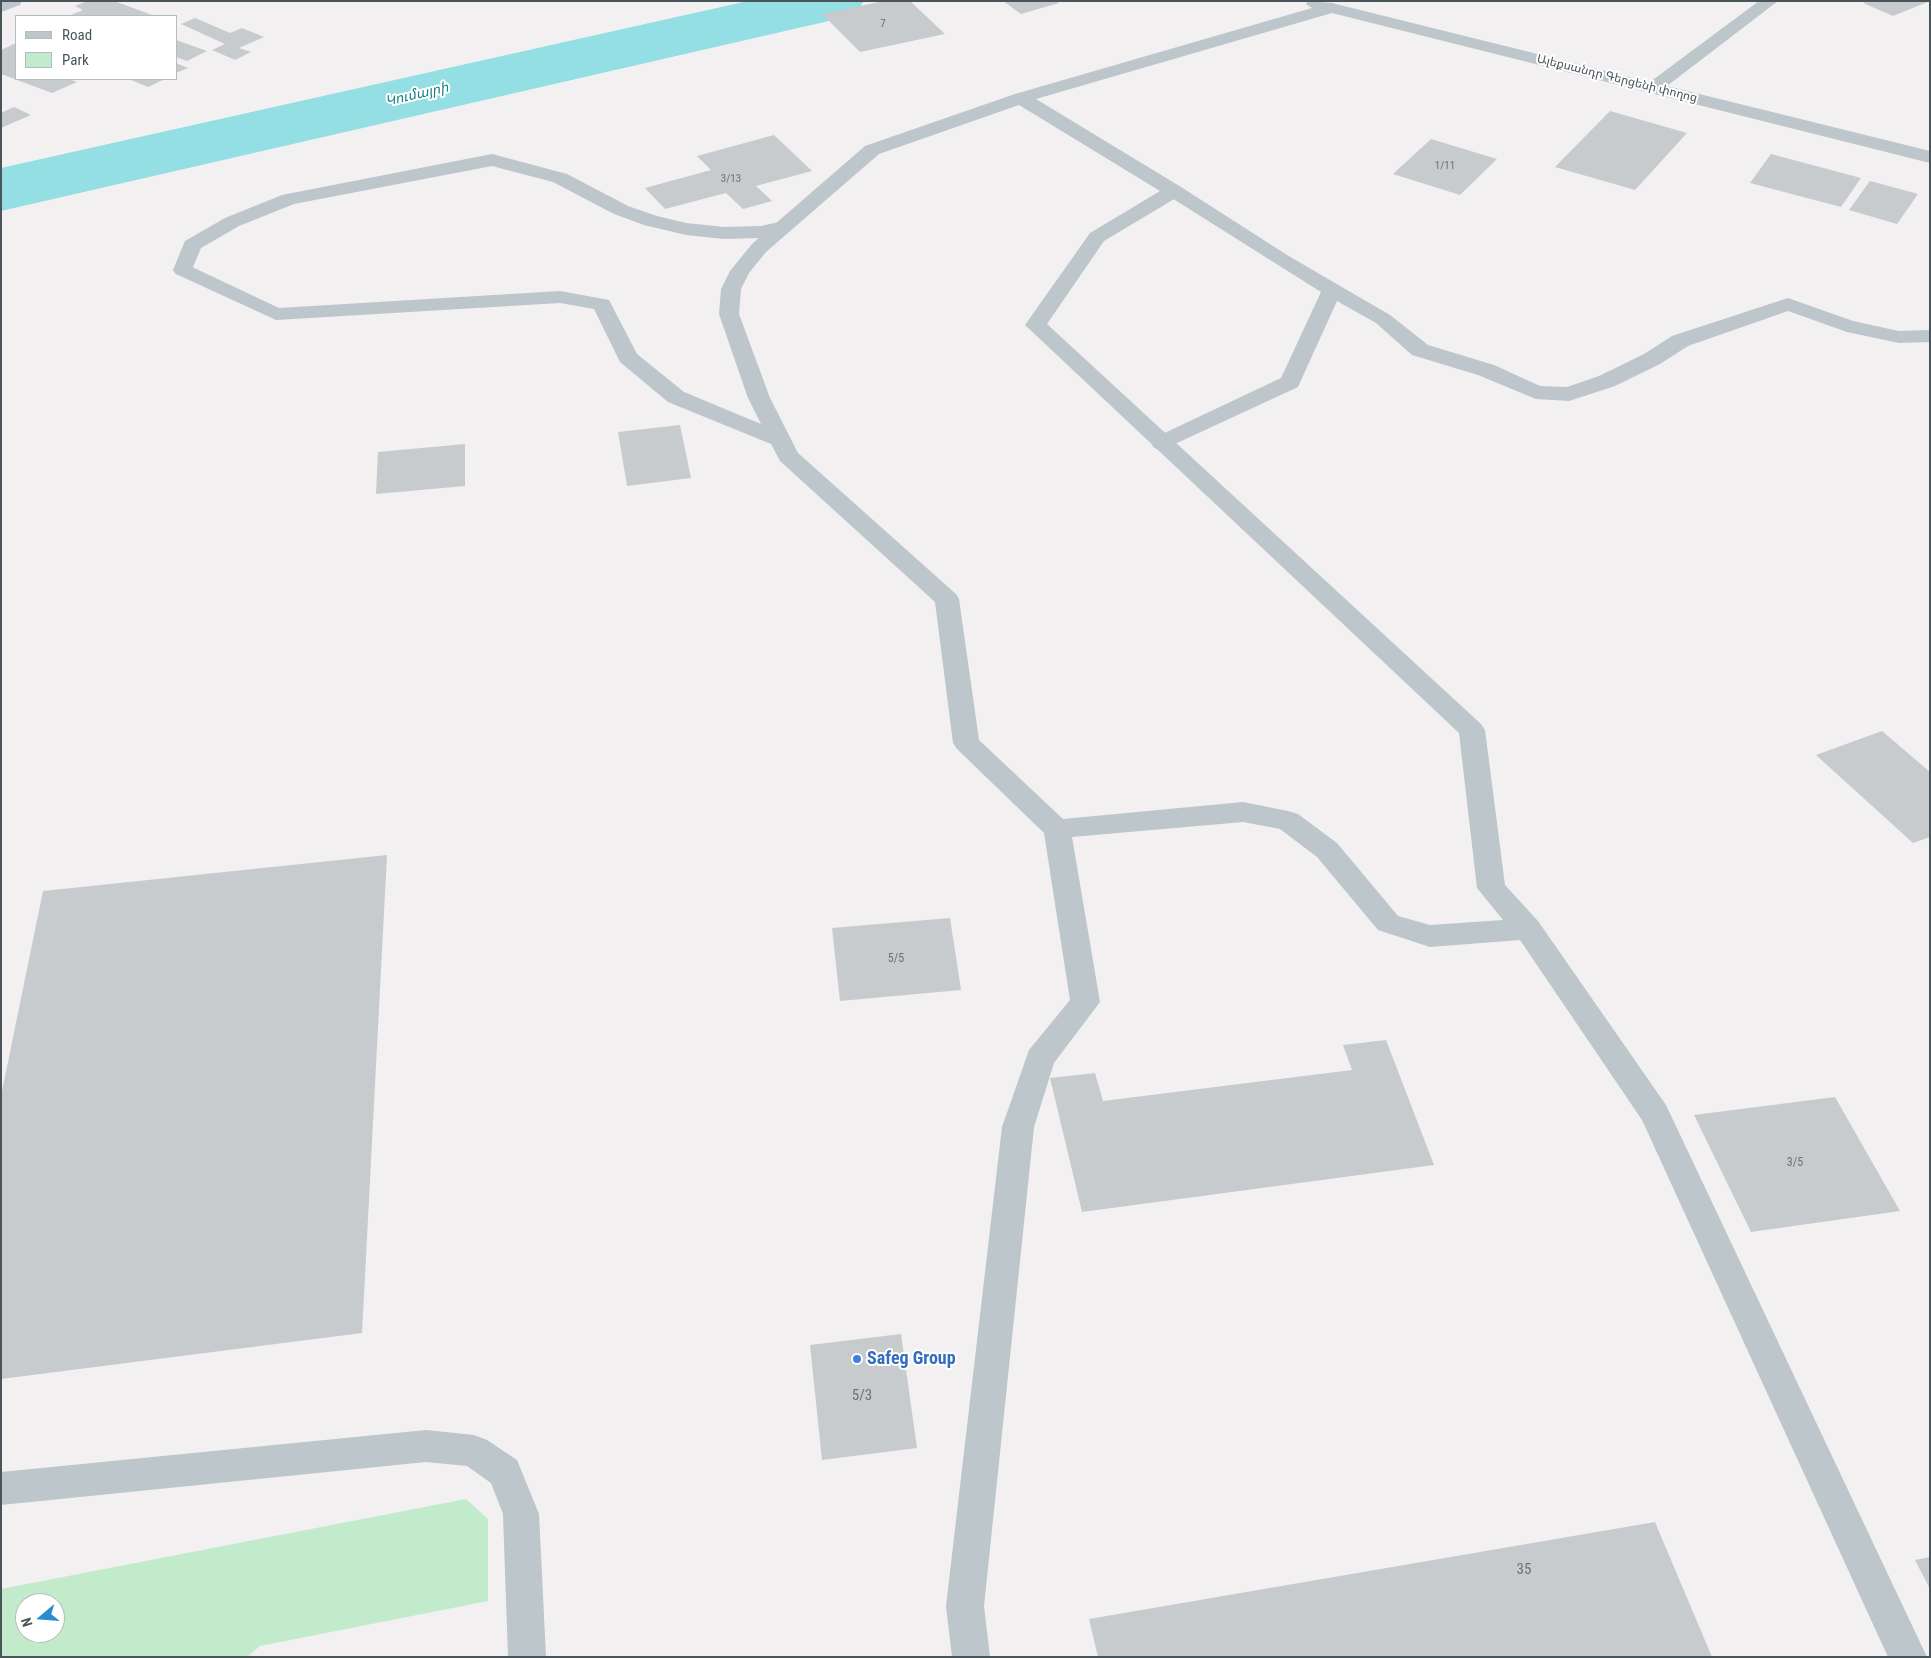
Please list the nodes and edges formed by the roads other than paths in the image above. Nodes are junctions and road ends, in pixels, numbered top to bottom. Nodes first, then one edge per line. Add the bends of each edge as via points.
1 (14, 1) edge
2 (1304, 1) edge
3 (1770, 1) edge
4 (1, 7) edge
5 (1332, 8) junction
6 (1653, 88) junction
7 (1021, 98) junction
8 (1930, 157) edge
9 (1174, 192) junction
10 (784, 227) junction
11 (1333, 288) junction
12 (1930, 336) edge
13 (778, 439) junction
14 (1162, 443) junction
15 (1057, 829) junction
16 (1528, 929) junction
17 (1, 1489) edge
18 (527, 1657) edge
19 (971, 1657) edge
20 (1908, 1657) edge

1 - 4 street
2 - 5 street, Ալեքսանդր Գերցենի փողոց
3 - 6 street
5 - 6 street, Ալեքսանդր Գերցենի փողոց
5 - 7 street
6 - 8 street, Ալեքսանդր Գերցենի փողոց
7 - 9 street
7 - 10 street via 872,150
9 - 11 street via 1280,259
9 - 14 street via 1097,237 1036,325
10 - 13 street via 759,248 740,271 730,289 729,314 758,398
10 - 13 street via 761,232 724,233 651,221 621,210 560,178 492,160 289,199 232,222 192,244 183,270 276,314 560,298 602,304 628,356 676,397
11 - 12 street via 1383,319 1420,350 1486,370 1536,392 1569,394 1608,381 1680,341 1788,304 1847,326 1900,337
11 - 14 street via 1290,382
13 - 15 street via 788,456 947,598 966,743
14 - 16 street via 1472,730 1491,888
15 - 16 street via 1243,812 1288,822 1327,850 1388,923 1430,936
15 - 19 street via 1085,1002 1040,1058 1018,1127 965,1606
16 - 20 street via 1655,1114
17 - 18 street via 426,1446 474,1451 504,1472 521,1514

